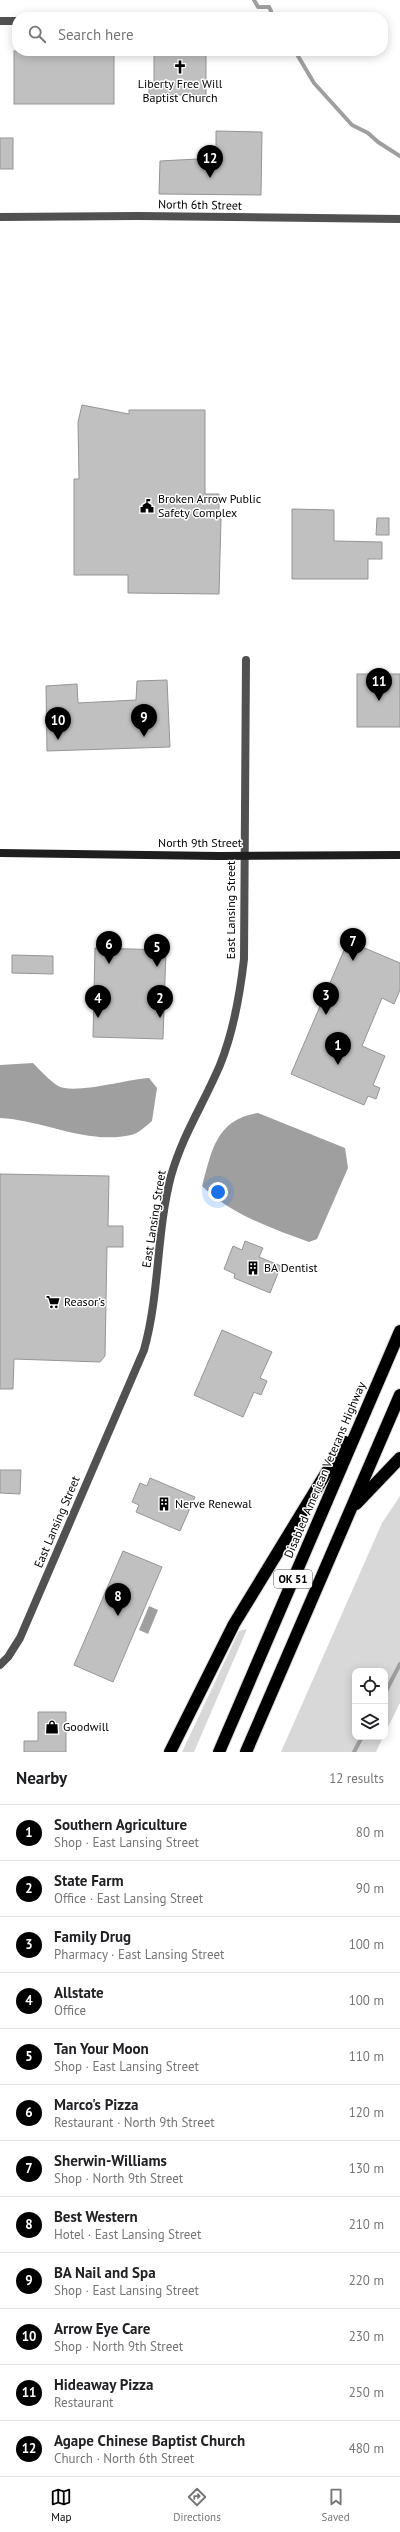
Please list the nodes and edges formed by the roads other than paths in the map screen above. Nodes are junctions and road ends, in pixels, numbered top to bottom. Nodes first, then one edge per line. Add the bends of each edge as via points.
1 (0, 21) edge
2 (12, 21) edge
3 (0, 217) edge
4 (400, 219) edge
5 (246, 660) dead end
6 (0, 853) edge
7 (243, 855) junction
8 (400, 855) edge
9 (400, 1331) edge
10 (400, 1395) edge
11 (368, 1406) junction
12 (400, 1458) edge
13 (350, 1511) junction
14 (0, 1665) edge
15 (170, 1752) edge
16 (219, 1752) edge
17 (246, 1752) edge

1 - 2 street
3 - 4 street, North 6th Street
5 - 7 street, East Lansing Street
6 - 7 main road, North 9th Street
7 - 8 main road, North 9th Street
7 - 14 street, East Lansing Street via 244,959 236,1007 220,1064 184,1136 171,1178 152,1324 144,1350 20,1638
9 - 11 highway, Disabled American Veterans Highway / OK 51
10 - 13 highway, OK 51
11 - 15 highway via 234,1624
11 - 16 highway, Disabled American Veterans Highway / OK 51
12 - 13 highway
13 - 17 highway, OK 51

